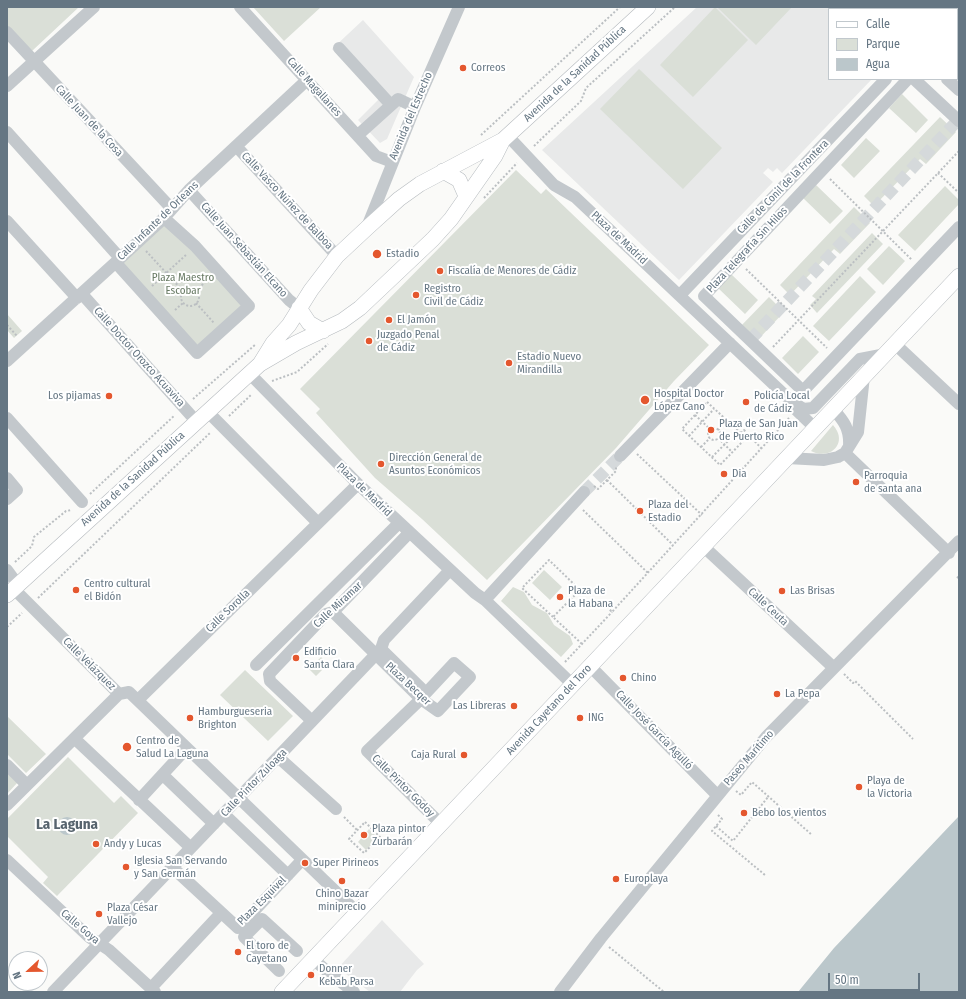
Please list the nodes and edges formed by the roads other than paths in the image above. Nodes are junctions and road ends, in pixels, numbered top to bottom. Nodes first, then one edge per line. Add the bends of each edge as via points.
1 (94, 7) edge
2 (240, 7) edge
3 (648, 7) edge
4 (457, 9) edge
5 (7, 32) edge
6 (339, 48) dead end
7 (34, 62) junction
8 (307, 80) junction
9 (885, 80) edge
10 (907, 80) edge
11 (915, 80) edge
12 (948, 80) edge
13 (7, 86) edge
14 (959, 90) edge
15 (391, 105) junction
16 (415, 107) junction
17 (959, 120) edge
18 (358, 135) junction
19 (505, 138) junction
20 (9, 139) edge
21 (236, 146) junction
22 (392, 162) junction
23 (443, 171) junction
24 (189, 190) junction
25 (466, 196) junction
26 (168, 213) junction
27 (7, 221) edge
28 (959, 227) edge
29 (367, 228) junction
30 (337, 256) junction
31 (118, 261) junction
32 (959, 276) edge
33 (680, 295) junction
34 (79, 296) junction
35 (299, 308) junction
36 (323, 331) junction
37 (750, 340) junction
38 (730, 343) junction
39 (890, 349) junction
40 (739, 352) junction
41 (7, 360) edge
42 (254, 368) junction
43 (864, 376) junction
44 (789, 399) junction
45 (959, 404) edge
46 (833, 410) junction
47 (202, 416) junction
48 (7, 418) edge
49 (815, 428) junction
50 (847, 450) junction
51 (787, 458) junction
52 (618, 460) tunnel mouth
53 (7, 478) edge
54 (358, 484) junction
55 (586, 487) tunnel mouth
56 (7, 499) edge
57 (82, 502) road end
58 (398, 522) junction
59 (318, 523) junction
60 (409, 533) junction
61 (959, 541) edge
62 (703, 546) junction
63 (949, 553) junction
64 (10, 567) edge
65 (450, 570) junction
66 (13, 590) edge
67 (485, 600) junction
68 (333, 612) junction
69 (379, 651) junction
70 (256, 665) dead end
71 (590, 666) junction
72 (839, 671) junction
73 (572, 684) junction
74 (119, 694) junction
75 (421, 699) junction
76 (138, 700) junction
77 (312, 721) junction
78 (75, 739) junction
79 (186, 749) junction
80 (278, 757) junction
81 (7, 765) edge
82 (165, 777) junction
83 (27, 785) junction
84 (717, 795) junction
85 (238, 799) junction
86 (139, 800) junction
87 (7, 805) edge
88 (336, 809) dead end
89 (224, 814) junction
90 (214, 824) junction
91 (441, 824) junction
92 (191, 848) junction
93 (7, 860) edge
94 (302, 860) junction
95 (174, 868) junction
96 (288, 875) junction
97 (357, 912) junction
98 (221, 913) junction
99 (100, 944) junction
100 (297, 951) dead end
101 (313, 959) junction
102 (279, 970) dead end
103 (153, 990) edge
104 (53, 992) edge
105 (282, 992) edge
106 (354, 992) edge
107 (560, 992) edge

1 - 7 street
2 - 8 street, Calle Magallanes
3 - 19 main road, Avenida de la Sanidad Pública
4 - 16 street, Avenida del Estrecho
5 - 7 street, Calle Juan de la Cosa
6 - 15 street
7 - 13 street
7 - 26 street, Calle Juan de la Cosa
8 - 18 street, Calle Magallanes
8 - 21 street, Calle Infante de Orleans
9 - 33 street, Calle de Conil de la Frontera
10 - 37 street, Plaza Telegrafía Sin Hilos via 704,296
11 - 17 street
12 - 14 street
15 - 16 street via 398,99
15 - 18 street
16 - 22 street, Avenida del Estrecho
18 - 22 street, Calle Magallanes via 376,156
19 - 23 main road, Avenida de la Sanidad Pública
19 - 25 main road, Avenida de la Sanidad Pública
19 - 33 street, Plaza de Madrid via 554,185 575,196
20 - 31 street
21 - 24 street, Calle Infante de Orleans
21 - 30 street, Calle Vasco Núñez de Balboa
22 - 29 street, Avenida del Estrecho
23 - 25 main road via 459,180
23 - 29 main road, Avenida de la Sanidad Pública via 399,199
24 - 26 street, Calle Infante de Orleans
24 - 35 street, Calle Juan Sebastián Elcano
25 - 36 main road, Avenida de la Sanidad Pública via 451,220 428,245 360,308
26 - 31 street, Calle Infante de Orleans
26 - 31 street via 249,306 197,353
27 - 34 street, Calle Doctor Orozco Acuaviva
28 - 37 street, Plaza Telegrafía Sin Hilos via 803,391
29 - 30 main road, Avenida de la Sanidad Pública
30 - 35 main road, Avenida de la Sanidad Pública
31 - 34 street, Calle Infante de Orleans
32 - 39 main road, Avenida Cayetano del Toro
33 - 38 street, Plaza de Madrid
34 - 41 street, Calle Infante de Orleans
34 - 47 street, Calle Doctor Orozco Acuaviva via 184,407
35 - 36 main road via 309,323
35 - 42 main road, Avenida de la Sanidad Pública
36 - 42 main road, Avenida de la Sanidad Pública via 296,343
37 - 40 street
38 - 40 street, Plaza de Madrid
38 - 52 street
39 - 43 main road, Avenida Cayetano del Toro
39 - 44 street, Plaza de Madrid via 860,359 809,410 803,409
39 - 45 street
40 - 44 street, Plaza de Madrid
42 - 47 main road, Avenida de la Sanidad Pública
42 - 54 street, Plaza de Madrid
43 - 46 main road, Avenida Cayetano del Toro
43 - 50 street via 858,432
44 - 49 street, Plaza de Madrid via 792,406
46 - 49 main road, Avenida Cayetano del Toro
46 - 50 street via 845,422 850,435
47 - 59 street
47 - 66 main road, Avenida de la Sanidad Pública
48 - 57 street
49 - 51 main road, Avenida Cayetano del Toro
50 - 51 street via 838,457 824,460
50 - 63 street
51 - 62 main road, Avenida Cayetano del Toro
53 - 56 street via 18,490
54 - 58 street, Plaza de Madrid
54 - 59 street, Calle Sorolla
55 - 67 street
58 - 60 street, Plaza de Madrid
58 - 70 street, Calle Miramar
59 - 76 street, Calle Sorolla
60 - 65 street, Plaza de Madrid
60 - 68 street, Calle Miramar
61 - 63 street, Paseo Marítimo
62 - 71 main road, Avenida Cayetano del Toro
62 - 72 street, Calle Ceuta
63 - 72 street, Paseo Marítimo
64 - 66 street, Calle Velázquez
65 - 67 street, Plaza de Madrid
65 - 69 street, Calle Pintor Zuloaga via 384,640
66 - 74 street, Calle Velázquez
67 - 73 street, Plaza de Madrid via 561,667
68 - 69 street
68 - 77 street, Calle Miramar via 326,614 268,677
69 - 75 street, Plaza Becqer
69 - 75 street, Plaza Becqer via 426,692 454,663 470,677 438,711
69 - 77 street, Calle Pintor Zuloaga
71 - 73 main road, Avenida Cayetano del Toro
71 - 84 street, Calle José García Agulló
72 - 84 street, Paseo Marítimo via 766,737
73 - 91 main road, Avenida Cayetano del Toro
74 - 76 street, Calle Velázquez via 129,692
74 - 78 street
75 - 91 street, Calle Pintor Godoy via 367,751
76 - 79 street, Calle Velázquez
77 - 80 street, Calle Pintor Zuloaga
78 - 83 street
78 - 86 street
79 - 82 street
79 - 85 street, Calle Velázquez
80 - 85 street, Calle Pintor Zuloaga
80 - 88 street
81 - 83 street
82 - 86 street
82 - 90 street
83 - 87 street
84 - 107 street, Paseo Marítimo
85 - 89 street, Calle Pintor Zuloaga
85 - 94 street, Calle Velázquez
86 - 92 street
89 - 90 street, Calle Pintor Zuloaga
89 - 96 street
90 - 92 street, Calle Pintor Zuloaga
91 - 97 main road, Avenida Cayetano del Toro
92 - 95 street, Calle Pintor Zuloaga
93 - 99 street, Calle Goya via 88,937
94 - 96 street, Plaza Esquivel
94 - 97 street, Calle Velázquez
95 - 98 street, Plaza Esquivel
95 - 99 street, Calle Pintor Zuloaga
96 - 98 street, Plaza Esquivel via 238,928
97 - 101 main road, Avenida Cayetano del Toro
98 - 103 street, Plaza Esquivel
99 - 103 street, Calle Goya
99 - 104 street, Calle Pintor Zuloaga
100 - 102 street via 262,918 244,937
101 - 105 main road, Avenida Cayetano del Toro
101 - 106 street

